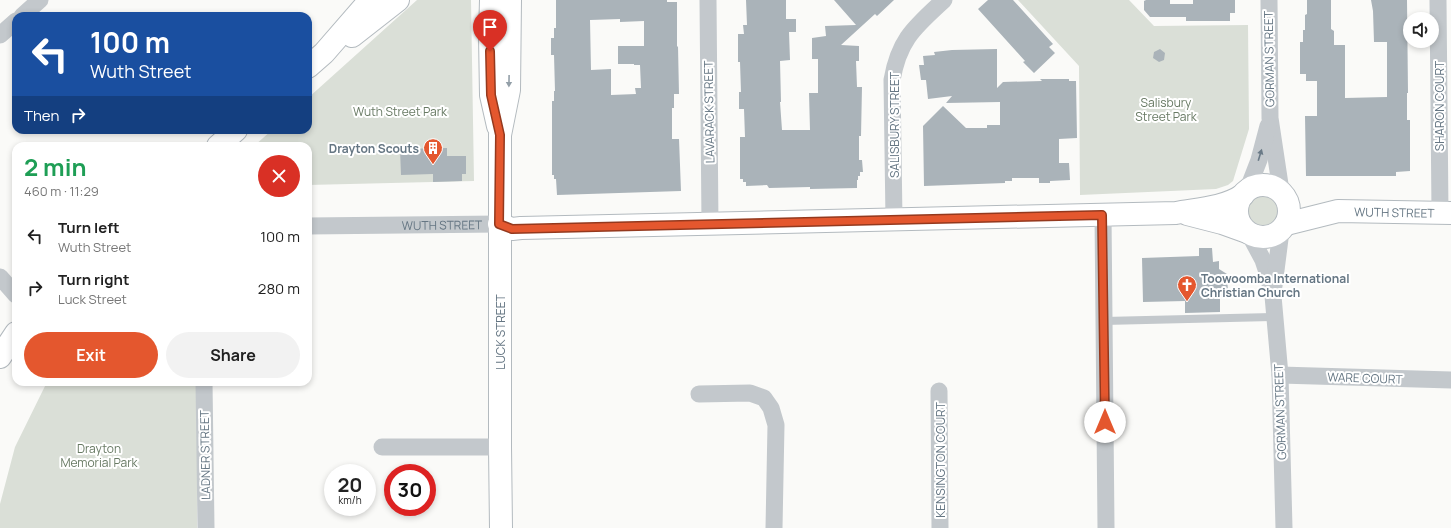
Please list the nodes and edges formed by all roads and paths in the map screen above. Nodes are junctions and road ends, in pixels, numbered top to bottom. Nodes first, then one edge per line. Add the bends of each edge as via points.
1 (40, 0) edge
2 (371, 0) edge
3 (398, 0) edge
4 (491, 0) edge
5 (510, 0) edge
6 (708, 0) edge
7 (944, 0) edge
8 (1269, 0) edge
9 (1438, 0) edge
10 (26, 12) edge
11 (12, 24) edge
12 (0, 35) edge
13 (316, 60) edge
14 (1270, 118) junction
15 (232, 134) edge
16 (500, 135) junction
17 (222, 142) edge
18 (1281, 192) junction
19 (1245, 193) junction
20 (1338, 211) junction
21 (1176, 213) junction
22 (1445, 213) edge
23 (1102, 215) junction
24 (894, 220) junction
25 (499, 224) junction
26 (710, 224) junction
27 (312, 226) edge
28 (1283, 228) junction
29 (1248, 232) junction
30 (0, 277) edge
31 (12, 290) edge
32 (1273, 296) junction
33 (1274, 317) junction
34 (1104, 321) junction
35 (12, 339) edge
36 (0, 357) edge
37 (1280, 375) junction
38 (1451, 380) edge
39 (204, 386) edge
40 (940, 391) dead end
41 (699, 394) dead end
42 (382, 447) dead end
43 (500, 448) junction
44 (206, 528) edge
45 (501, 528) edge
46 (774, 528) edge
47 (940, 528) edge
48 (1106, 528) edge
49 (1284, 528) edge

1 - 10 street
2 - 13 street
3 - 13 street via 346,41
4 - 16 street, LUCK STREET via 491,95
5 -> 16 street, LUCK STREET via 509,90
6 - 26 street, LAVARACK STREET
7 - 24 street, SALISBURY STREET via 910,33 894,66
8 - 14 street, GORMAN STREET
9 - 22 street, SHARON COURT
11 - 12 street
14 - 18 street, GORMAN STREET
19 -> 14 street, GORMAN STREET via 1259,160
15 - 17 street
16 - 25 street, LUCK STREET
18 - 19 street via 1263,185 1254,186
18 - 20 street, WUTH STREET via 1302,202
18 - 28 street via 1289,207 1289,216
19 - 21 street, WUTH STREET via 1222,204
19 - 29 street via 1237,210 1242,226
20 - 22 street, WUTH STREET
20 - 28 street, WUTH STREET
21 - 23 street, WUTH STREET
21 - 29 street, WUTH STREET via 1211,220
23 - 24 street, WUTH STREET
23 - 34 street
24 - 26 street, WUTH STREET
25 - 26 street, WUTH STREET via 512,229
25 - 27 street, WUTH STREET
25 - 43 street, LUCK STREET
28 - 29 street via 1273,236 1264,238
28 - 32 street, GORMAN STREET
29 - 32 street, GORMAN STREET via 1263,260
30 - 31 street
32 - 33 street, GORMAN STREET
33 - 34 lane
33 - 37 street, GORMAN STREET
34 - 48 street
35 - 36 street
37 - 38 street, WARE COURT
37 - 49 street, GORMAN STREET
39 - 44 street, LADNER STREET
40 - 47 street, KENSINGTON COURT
41 - 46 street via 750,393 764,398 771,408 776,424
42 - 43 street
43 - 45 street, LUCK STREET

